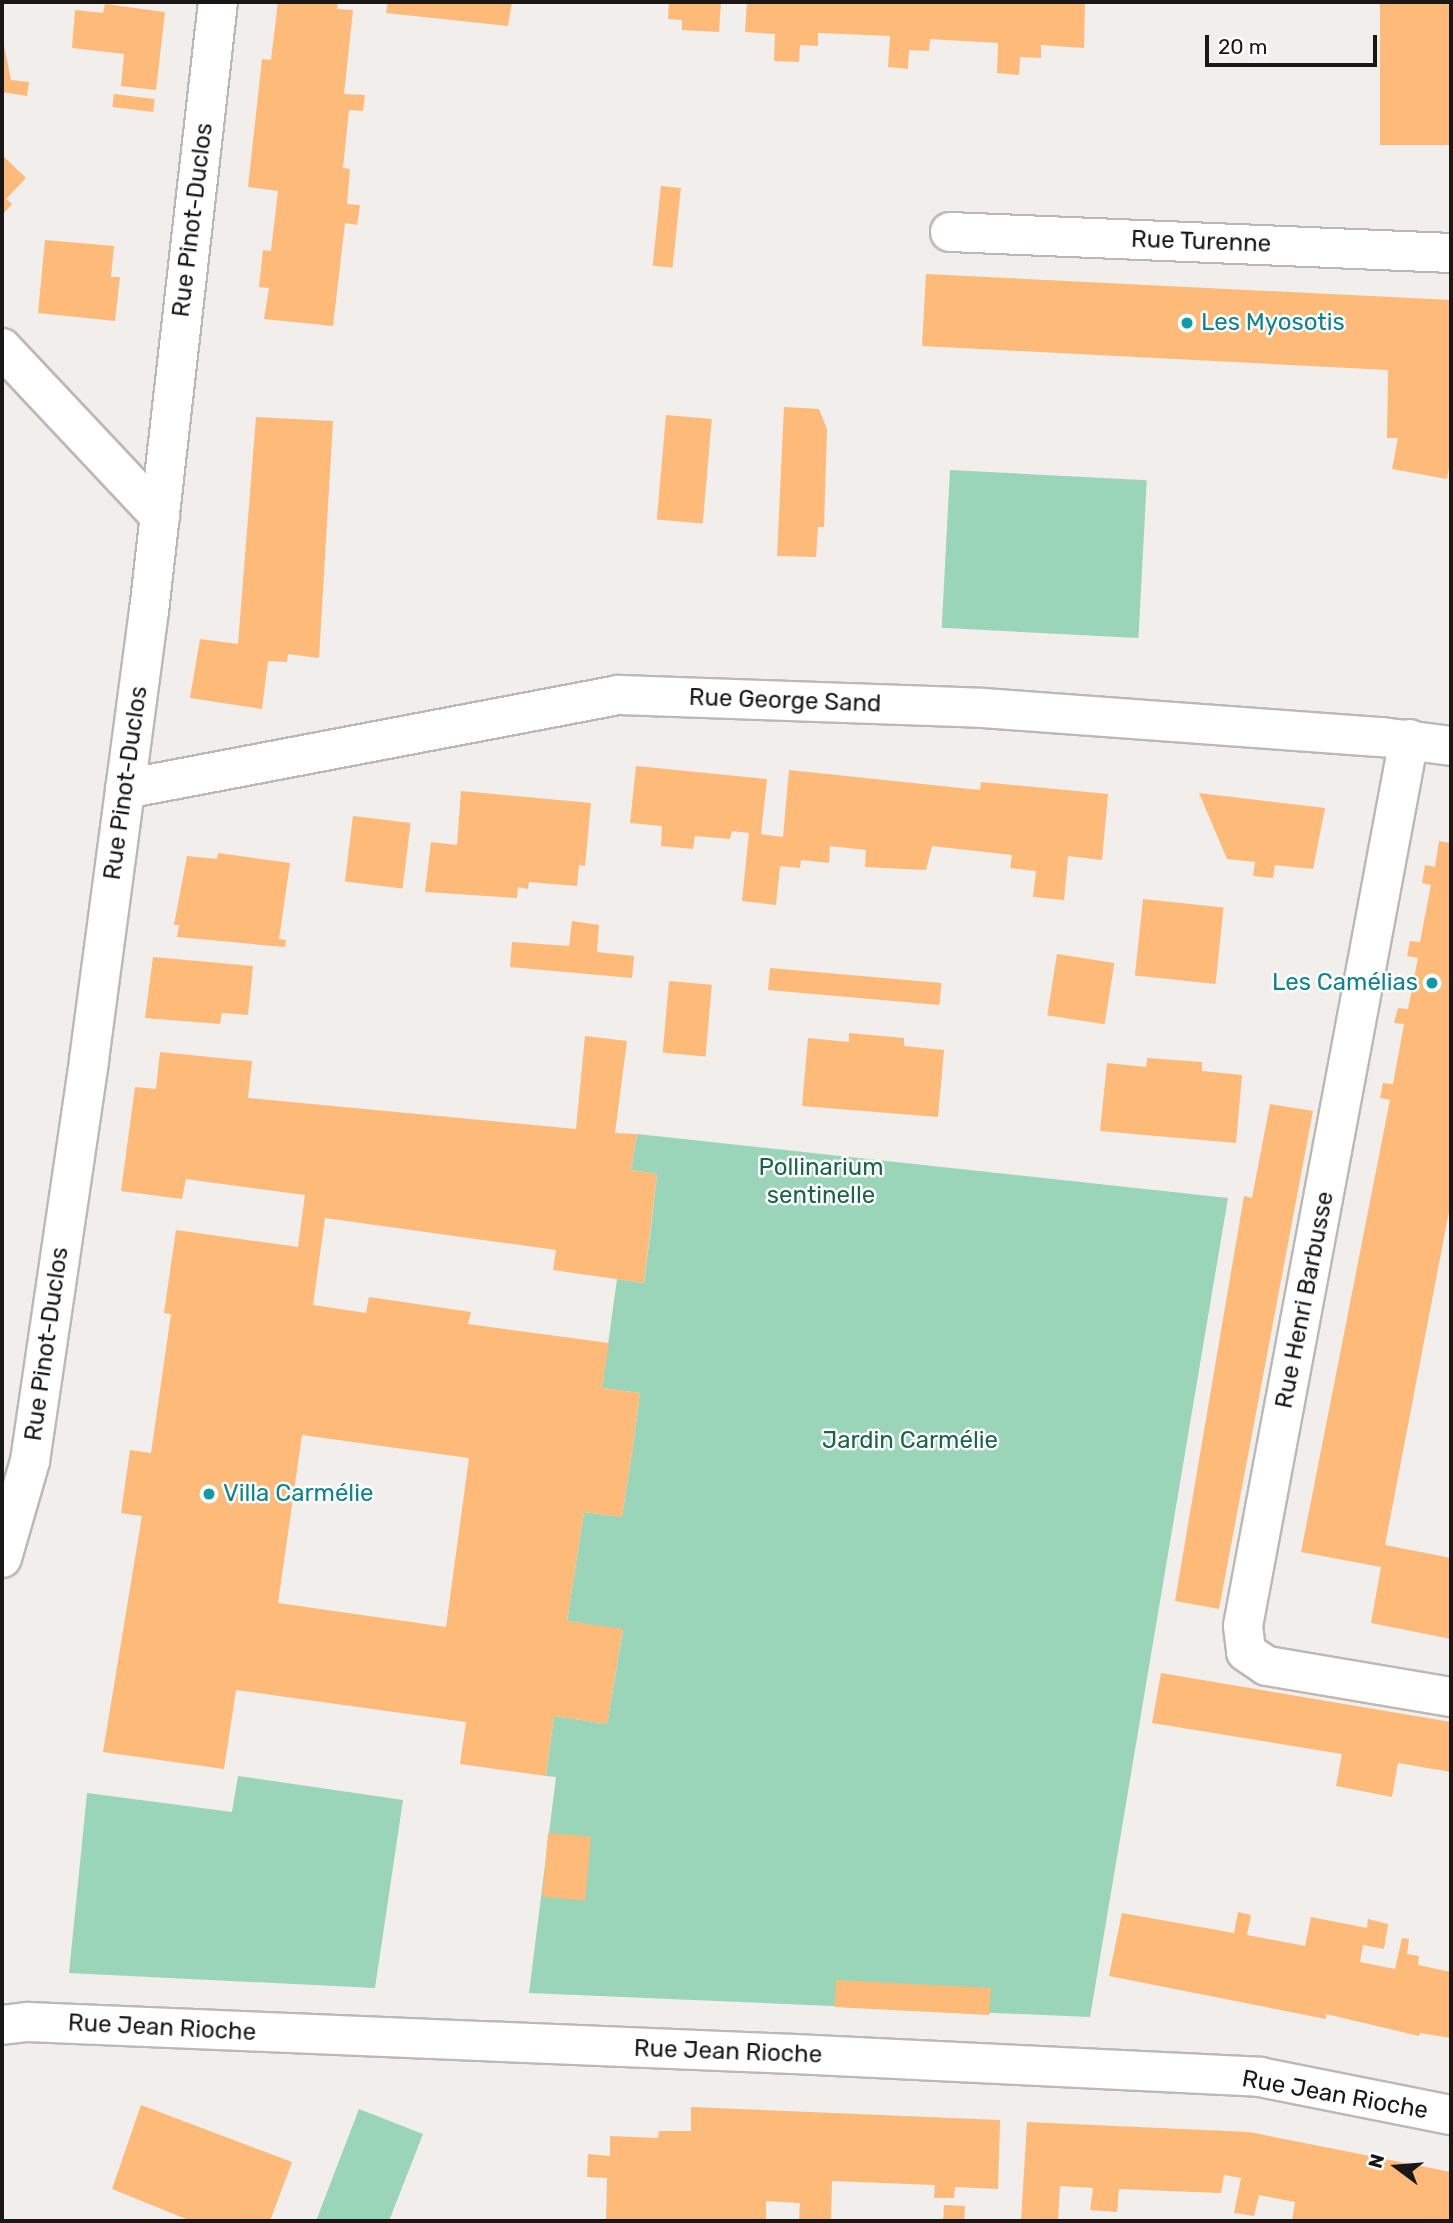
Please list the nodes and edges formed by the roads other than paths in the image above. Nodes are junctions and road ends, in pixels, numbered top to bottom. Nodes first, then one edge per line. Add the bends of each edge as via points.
1 (218, 2) edge
2 (950, 232) dead end
3 (1451, 253) edge
4 (2, 348) edge
5 (160, 516) junction
6 (1409, 739) junction
7 (1451, 746) edge
8 (125, 789) junction
9 (2, 1558) edge
10 (1451, 1697) edge
11 (2, 2025) edge
12 (1451, 2115) edge

1 - 5 street, Rue Pinot-Duclos
2 - 3 street, Rue Turenne
4 - 5 street
5 - 8 street, Rue Pinot-Duclos
6 - 7 street, Rue George Sand
6 - 8 street, Rue George Sand via 983,708 618,695
6 - 10 street, Rue Henri Barbusse via 1243,1626 1246,1652 1267,1666
8 - 9 street, Rue Pinot-Duclos via 30,1461
11 - 12 street, Rue Jean Rioche via 27,2022 1260,2077

